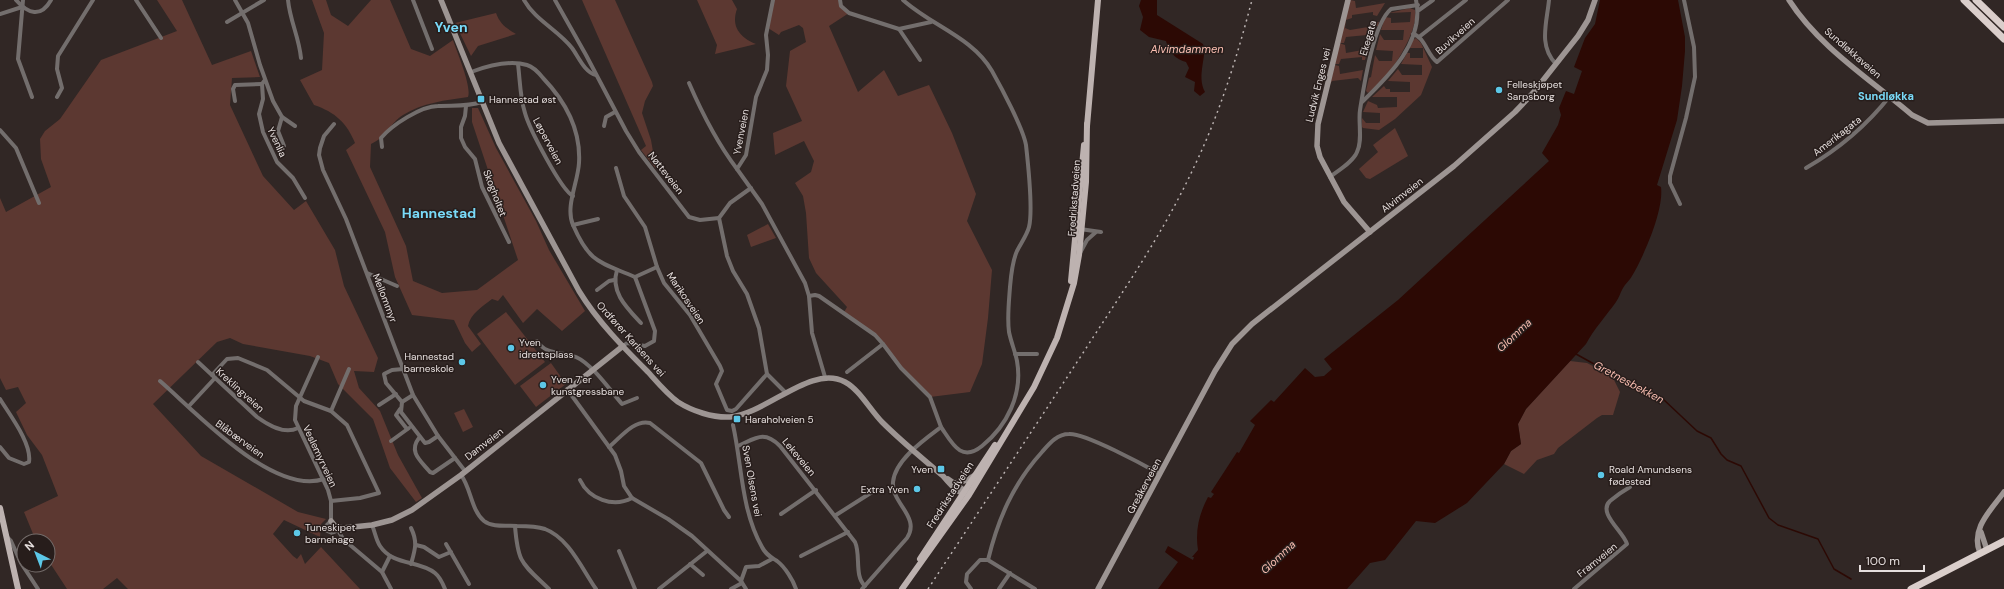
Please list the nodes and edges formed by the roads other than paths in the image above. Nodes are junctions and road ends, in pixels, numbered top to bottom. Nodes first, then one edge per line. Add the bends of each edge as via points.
1 (16, 0) edge
2 (23, 0) edge
3 (51, 0) edge
4 (93, 0) edge
5 (136, 0) edge
6 (235, 0) edge
7 (264, 0) edge
8 (288, 0) edge
9 (413, 0) edge
10 (441, 0) edge
11 (524, 0) edge
12 (554, 0) edge
13 (773, 0) edge
14 (840, 0) edge
15 (903, 0) edge
16 (910, 0) edge
17 (1098, 0) edge
18 (1348, 0) edge
19 (1416, 0) edge
20 (1433, 0) edge
21 (1466, 0) edge
22 (1508, 0) edge
23 (1549, 0) edge
24 (1595, 0) edge
25 (1684, 0) edge
26 (1789, 0) edge
27 (1964, 0) edge
28 (1976, 0) edge
29 (1418, 5) junction
30 (909, 6) junction
31 (22, 7) junction
32 (1419, 10) junction
33 (243, 12) junction
34 (0, 14) edge
35 (227, 22) dead end
36 (931, 22) junction
37 (2004, 26) edge
38 (899, 28) junction
39 (1413, 34) junction
40 (1419, 37) junction
41 (161, 38) dead end
42 (2004, 39) edge
43 (432, 48) dead end
44 (302, 58) dead end
45 (920, 60) dead end
46 (518, 64) junction
47 (1556, 64) junction
48 (470, 72) junction
49 (596, 75) junction
50 (263, 82) junction
51 (689, 84) dead end
52 (1890, 96) junction
53 (32, 97) dead end
54 (57, 97) dead end
55 (236, 101) dead end
56 (482, 102) junction
57 (1362, 103) junction
58 (466, 106) junction
59 (615, 112) junction
60 (282, 117) junction
61 (2004, 121) edge
62 (334, 124) dead end
63 (295, 126) dead end
64 (604, 126) dead end
65 (0, 130) edge
66 (284, 146) dead end
67 (382, 147) dead end
68 (616, 168) dead end
69 (1806, 168) dead end
70 (737, 169) junction
71 (1330, 177) junction
72 (751, 188) junction
73 (573, 196) junction
74 (305, 198) dead end
75 (39, 203) dead end
76 (1680, 204) dead end
77 (719, 218) junction
78 (598, 219) dead end
79 (573, 225) junction
80 (1079, 228) junction
81 (1096, 232) junction
82 (1101, 232) dead end
83 (1370, 232) junction
84 (509, 242) dead end
85 (1079, 255) junction
86 (657, 267) junction
87 (617, 270) junction
88 (367, 273) junction
89 (635, 277) junction
90 (614, 280) junction
91 (397, 286) dead end
92 (597, 290) dead end
93 (809, 296) junction
94 (1069, 297) junction
95 (640, 323) dead end
96 (537, 341) dead end
97 (883, 344) junction
98 (623, 346) junction
99 (1016, 354) junction
100 (1037, 354) dead end
101 (318, 357) dead end
102 (198, 362) dead end
103 (349, 369) dead end
104 (403, 369) junction
105 (592, 370) junction
106 (847, 372) dead end
107 (767, 374) junction
108 (213, 377) junction
109 (825, 377) junction
110 (160, 381) dead end
111 (567, 390) junction
112 (1205, 390) joint
113 (396, 394) junction
114 (786, 394) junction
115 (413, 396) junction
116 (0, 398) edge
117 (300, 398) junction
118 (637, 398) dead end
119 (402, 402) junction
120 (379, 405) dead end
121 (189, 406) junction
122 (331, 411) junction
123 (1018, 412) junction
124 (733, 425) dead end
125 (941, 427) junction
126 (298, 428) junction
127 (409, 428) junction
128 (438, 436) junction
129 (419, 438) junction
130 (391, 441) dead end
131 (738, 446) junction
132 (0, 447) edge
133 (609, 447) junction
134 (911, 451) junction
135 (455, 458) junction
136 (463, 473) junction
137 (975, 474) junction
138 (1160, 474) junction
139 (942, 476) junction
140 (324, 479) junction
141 (580, 480) dead end
142 (956, 483) junction
143 (1630, 486) dead end
144 (877, 489) dead end
145 (816, 490) junction
146 (2004, 492) edge
147 (966, 493) junction
148 (632, 498) junction
149 (331, 501) junction
150 (0, 508) edge
151 (781, 514) dead end
152 (836, 515) junction
153 (729, 517) dead end
154 (331, 521) junction
155 (372, 525) junction
156 (515, 526) junction
157 (411, 528) dead end
158 (341, 529) junction
159 (848, 532) junction
160 (7, 537) junction
161 (2004, 541) edge
162 (446, 544) dead end
163 (416, 545) junction
164 (707, 551) junction
165 (451, 552) junction
166 (619, 552) dead end
167 (1984, 552) junction
168 (390, 556) junction
169 (801, 556) dead end
170 (772, 559) junction
171 (988, 560) junction
172 (411, 564) junction
173 (690, 564) junction
174 (382, 572) junction
175 (1010, 572) junction
176 (703, 575) dead end
177 (742, 582) junction
178 (469, 584) dead end
179 (864, 587) edge
180 (18, 589) edge
181 (38, 589) edge
182 (391, 589) edge
183 (445, 589) edge
184 (549, 589) edge
185 (596, 589) edge
186 (635, 589) edge
187 (659, 589) edge
188 (731, 589) edge
189 (746, 589) edge
190 (796, 589) edge
191 (901, 589) edge
192 (972, 589) edge
193 (999, 589) edge
194 (1035, 589) edge
195 (1098, 589) edge
196 (1574, 589) edge
197 (1911, 589) edge

1 - 31 street
2 - 31 street
3 - 31 street via 45,9 39,12
4 - 54 street via 58,56 57,69 62,88
5 - 41 street
6 - 33 street, Yvenlia
7 - 33 street
8 - 44 street via 290,19 300,44
9 - 43 street
10 - 48 street, Ordfører Karlsens vei
11 - 49 street via 538,18 572,47 589,72
12 - 49 street, Nøtteveien
13 - 70 street, Yvenveien via 766,36 767,70 756,97 746,155
14 - 38 street via 841,6 849,13
15 - 30 street
16 - 30 street
17 - 80 main road, Fredrikstadveien
18 - 71 street, Ludvik Enges vei via 1317,130 1320,158
19 - 29 street
20 - 32 street
21 - 40 street, Buvikveien
22 - 40 street, Buvikveien via 1438,62 1430,55
23 - 47 street via 1545,40 1550,58
24 - 47 street, Alvimveien via 1585,25
25 - 76 street via 1696,61 1686,118 1670,176 1670,183
26 - 52 street, Sundløkkaveien via 1820,37 1852,67
27 - 42 highway
28 - 37 highway
29 - 32 street
29 - 57 street, Ekegata via 1391,9 1382,19 1369,62
30 - 36 street
31 - 34 street
31 - 53 street via 18,59
32 - 39 street
33 - 35 street
33 - 50 street, Yvenlia
36 - 38 street
36 - 99 street via 966,41 985,61 997,80 1024,140 1029,223 1014,258 1008,317 1009,333
38 - 45 street
39 - 40 street
39 - 57 street via 1398,66
46 - 48 street via 497,65
46 - 73 street, Løperveien via 523,107 530,128 563,186
46 - 73 street via 528,65 538,72 559,98 572,121 579,151
47 - 83 street, Alvimveien via 1525,103 1473,150
48 - 56 street, Ordfører Karlsens vei
49 - 59 street, Nøtteveien
50 - 55 street via 235,85 233,89
50 - 60 street, Yvenlia
50 - 74 street, Yvenlia via 263,99 259,114 263,132 277,162 293,178
51 - 70 street
52 - 61 street, Sundløkkaveien via 1912,115 1928,123
52 - 69 street, Amerikagata via 1861,129
56 - 58 street
56 - 98 street, Ordfører Karlsens vei via 509,163 579,291 590,308
57 - 71 street, Ekegata via 1358,152
58 - 67 street via 425,108 388,131 380,140
58 - 84 street, Skogholtet via 461,127 463,142 475,159 482,187
59 - 64 street via 606,117
59 - 77 street, Nøtteveien via 639,152 690,217 700,220
60 - 63 street, Yvenlia
60 - 66 street, Yvenlia via 278,131
62 - 88 street, Mellommyr via 324,136 320,148 320,163 341,206
65 - 75 street via 16,148
68 - 86 street, Marikosveien via 624,196 645,227
70 - 72 street, Yvenveien
71 - 83 street, Ludvik Enges vei via 1344,202
72 - 77 street via 730,203
72 - 93 street, Yvenveien via 805,283
73 - 79 street via 570,213
77 - 107 street via 727,256 747,294 759,328
78 - 79 street
79 - 87 street via 591,257
80 - 81 street
80 - 85 main road, Fredrikstadveien
80 - 94 main road, Fredrikstadveien
81 - 82 street
81 - 85 street via 1087,240
83 - 112 street, Alvimveien via 1239,336 1224,356
85 - 94 main road, Fredrikstadveien
86 - 89 street
86 - 107 street, Marikosveien via 664,283 690,316 720,366 722,371 716,384 725,408 729,411 736,409
87 - 89 street
87 - 90 street
88 - 91 street
88 - 104 street, Mellommyr
89 - 98 street via 656,336 650,345 627,343
90 - 92 street
90 - 95 street via 620,295
93 - 97 street via 819,296 875,335
93 - 109 street, Yvenveien via 812,333
94 - 123 main road, Fredrikstadveien via 1062,324 1048,358
96 - 105 street via 547,352 576,357
97 - 106 street
97 - 125 street via 901,368 930,397
98 - 105 street, Damveien
98 - 114 street, Ordfører Karlsens vei via 678,402 705,414 739,415
99 - 100 street
99 - 125 street via 1017,392 1008,414 993,437 973,452 963,453
101 - 117 street, Veslemyrveien
102 - 108 street, Kreklingveien
103 - 122 street
104 - 113 street via 384,374 386,383
104 - 115 street, Mellommyr
105 - 111 street, Damveien
105 - 118 street via 622,404
107 - 114 street
108 - 117 street via 227,359 238,358 267,370
108 - 121 street
108 - 126 street, Kreklingveien via 266,424 289,430
109 - 114 street, Ordfører Karlsens vei via 810,380
109 - 134 street via 840,380 851,386
110 - 121 street, Blåbærveien
111 - 133 street
111 - 136 street, Damveien
112 - 138 street, Greåkerveien
113 - 119 street
113 - 120 street
115 - 119 street
115 - 128 street, Mellommyr
116 - 132 street via 29,451 29,462 24,464 11,459
117 - 122 street
117 - 126 street, Veslemyrveien via 295,412
119 - 127 street via 396,415
121 - 140 street, Blåbærveien via 232,445 269,469 289,479 300,481
122 - 149 street via 347,425 379,493
123 - 137 main road, Fredrikstadveien
123 - 147 main road, Fredrikstadveien
124 - 131 street, Sven Olsens vei
125 - 134 street
126 - 140 street, Veslemyrveien
127 - 129 street
127 - 130 street
128 - 129 street via 427,443
128 - 135 street, Mellommyr
129 - 135 street via 414,446 415,453 432,473
131 - 145 street, Lekeveien via 763,436 773,439
131 - 170 street, Sven Olsens vei via 749,516 761,547
133 - 148 street via 618,461 624,486
133 - 153 street via 637,424 650,423 702,463
134 - 139 street
134 - 179 street via 898,468 893,485 896,499 909,518 910,531
135 - 136 street, Mellommyr
136 - 155 street, Damveien via 412,510 392,520
136 - 156 street, Mellommyr via 482,519 489,524
137 - 142 street
137 - 147 main road, Fredrikstadveien
138 - 171 street via 1089,438 1068,434 1058,437 1031,464 1014,490 1001,514
138 - 195 street, Greåkerveien
139 - 142 street
139 - 147 street
140 - 149 street, Veslemyrveien
141 - 148 street via 584,488 598,498 614,502
142 - 147 street
143 - 196 street, Framveien via 1608,502 1606,507 1607,515 1627,544
144 - 152 street
145 - 151 street
145 - 152 street, Lekeveien
146 - 167 street via 1981,525
147 - 191 main road, Fredrikstadveien
148 - 164 street via 668,519 692,536
149 - 154 street, Veslemyrveien
150 - 160 main road
152 - 159 street, Lekeveien
154 - 158 street
154 - 158 street, Damveien via 326,526 326,532 332,533
155 - 158 street, Damveien
155 - 168 street via 380,545
156 - 184 street via 519,558
156 - 185 street, Mellommyr via 539,527 556,534
157 - 163 street
158 - 174 street via 343,539
159 - 169 street
159 - 179 street, Lekeveien via 857,548 860,579
160 - 180 main road
160 - 181 street
161 - 167 highway
162 - 165 street
163 - 165 street via 424,547 439,558
163 - 172 street
164 - 173 street
164 - 177 street
165 - 178 street
166 - 186 street
167 - 197 highway
168 - 172 street
168 - 174 street
170 - 177 street via 759,566 746,567
170 - 190 street, Sven Olsens vei via 780,564
171 - 175 street
171 - 192 street via 980,560 967,574 966,582
172 - 183 street via 437,574
173 - 176 street
173 - 187 street
174 - 182 street
175 - 193 street
175 - 194 street
177 - 188 street
177 - 189 street

